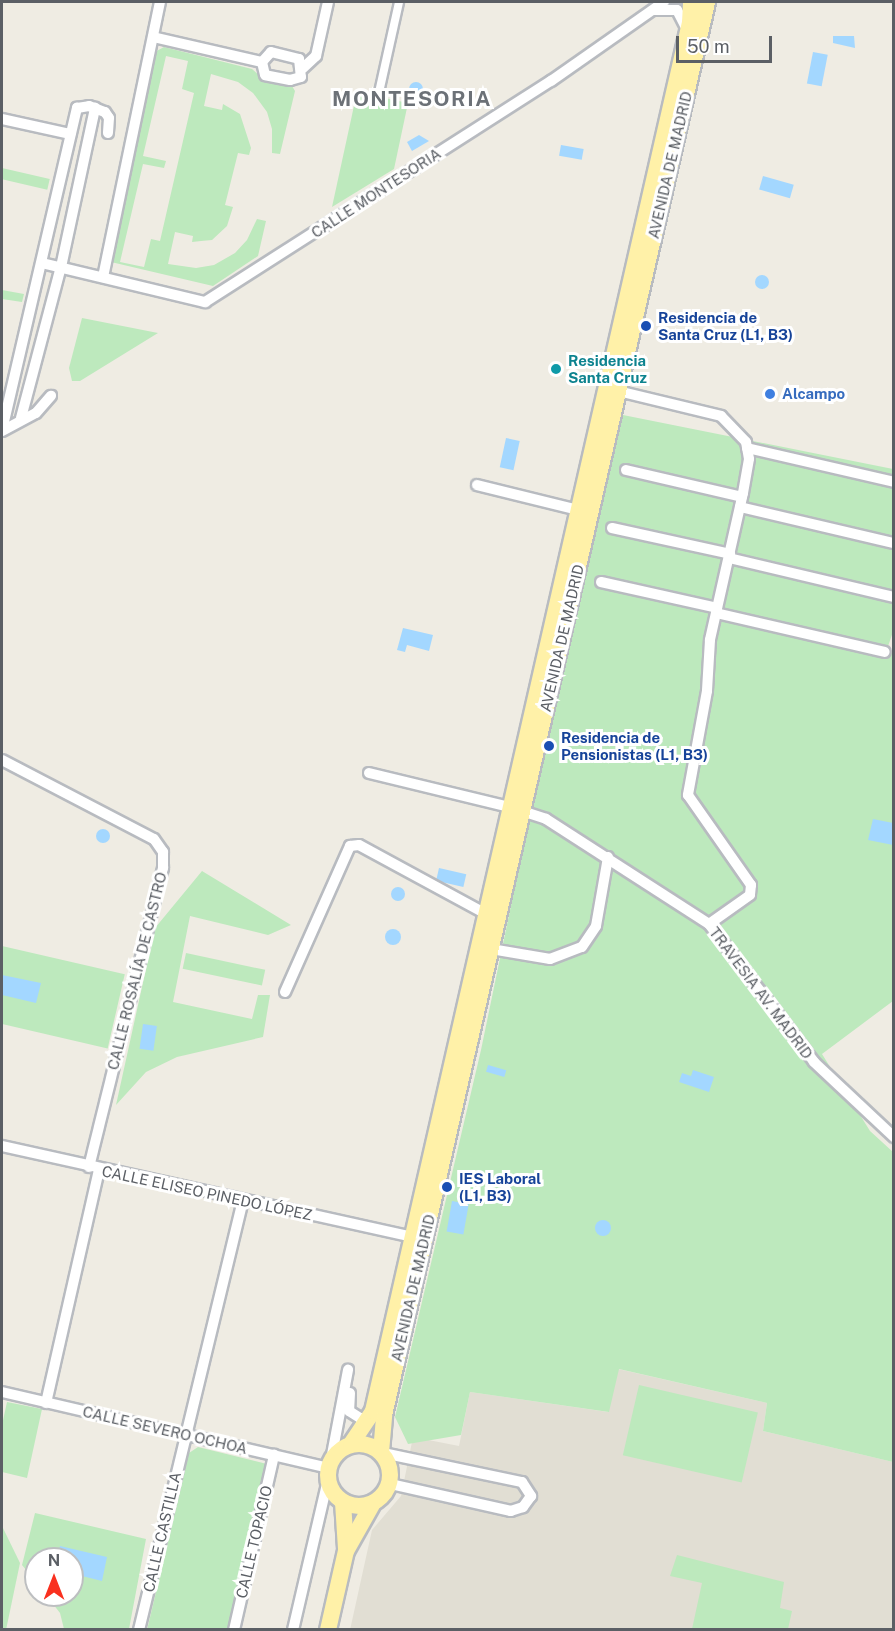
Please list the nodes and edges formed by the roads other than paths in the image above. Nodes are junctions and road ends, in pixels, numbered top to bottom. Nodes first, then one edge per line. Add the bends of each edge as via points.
1 (160, 2) edge
2 (328, 2) edge
3 (399, 2) edge
4 (663, 2) edge
5 (691, 2) edge
6 (706, 2) edge
7 (656, 6) edge
8 (687, 33) junction
9 (153, 37) junction
10 (262, 62) junction
11 (303, 68) junction
12 (378, 97) dead end
13 (95, 108) junction
14 (2, 119) edge
15 (108, 133) dead end
16 (69, 134) junction
17 (42, 263) junction
18 (61, 267) junction
19 (103, 277) junction
20 (2, 373) edge
21 (13, 377) junction
22 (618, 391) junction
23 (51, 396) dead end
24 (21, 418) junction
25 (2, 431) edge
26 (747, 448) junction
27 (626, 470) dead end
28 (894, 482) edge
29 (477, 485) dead end
30 (741, 502) junction
31 (578, 510) junction
32 (612, 528) dead end
33 (894, 543) edge
34 (729, 556) junction
35 (601, 582) dead end
36 (894, 597) edge
37 (717, 611) junction
38 (885, 652) dead end
39 (2, 760) edge
40 (369, 773) dead end
41 (516, 809) junction
42 (608, 857) junction
43 (486, 914) junction
44 (709, 924) junction
45 (491, 949) junction
46 (285, 992) dead end
47 (894, 1137) edge
48 (2, 1146) edge
49 (94, 1168) junction
50 (243, 1200) junction
51 (412, 1237) junction
52 (2, 1392) edge
53 (46, 1403) junction
54 (369, 1418) junction
55 (184, 1434) junction
56 (351, 1444) junction
57 (382, 1452) junction
58 (274, 1455) junction
59 (329, 1469) junction
60 (390, 1484) junction
61 (344, 1502) junction
62 (373, 1503) junction
63 (346, 1551) junction
64 (139, 1629) edge
65 (234, 1629) edge
66 (292, 1629) edge
67 (328, 1629) edge

1 - 9 street
2 - 11 street via 316,56
3 - 12 street
4 - 7 street, CALLE MONTESORIA
5 - 8 main road, AVENIDA DE MADRID
6 - 22 main road, AVENIDA DE MADRID
7 - 8 street via 677,10
7 - 19 street, CALLE MONTESORIA via 551,81 205,302
8 - 31 main road, AVENIDA DE MADRID
9 - 10 street
9 - 19 street
10 - 11 street via 271,52 299,58
10 - 11 street via 265,75 290,80 300,77
13 - 15 street via 109,118
13 - 16 street via 77,108
13 - 18 street
14 - 16 street
16 - 17 street
17 - 18 street, CALLE MONTESORIA
17 - 21 street
18 - 19 street, CALLE MONTESORIA
18 - 24 street
20 - 21 street
21 - 25 street
22 - 26 street via 721,416 735,427
22 - 41 main road, AVENIDA DE MADRID
23 - 24 street via 36,413
24 - 25 street
26 - 28 street
26 - 30 street
27 - 30 street
29 - 31 street
30 - 33 street
30 - 34 street
31 - 41 main road, AVENIDA DE MADRID
32 - 34 street
34 - 36 street
34 - 37 street
35 - 37 street
37 - 38 street
37 - 44 street via 688,795 751,885 750,895
39 - 49 street, CALLE ROSALÍA DE CASTRO via 154,838 163,852 163,868
40 - 41 street, TRAVESIA AV. MADRID
41 - 42 street, TRAVESIA AV. MADRID via 546,819
41 - 43 main road, AVENIDA DE MADRID
41 - 45 main road, AVENIDA DE MADRID
42 - 44 street, TRAVESIA AV. MADRID
42 - 45 street via 596,926 582,947 550,959
43 - 46 street via 359,845 350,846
43 - 51 main road, AVENIDA DE MADRID
44 - 47 street, TRAVESIA AV. MADRID via 814,1062
45 - 57 main road, AVENIDA DE MADRID via 384,1415
48 - 49 street, CALLE ELISEO PINEDO LÓPEZ
49 - 50 street, CALLE ELISEO PINEDO LÓPEZ
49 - 53 street, CALLE ROSALÍA DE CASTRO
50 - 51 street, CALLE ELISEO PINEDO LÓPEZ
50 - 55 street, CALLE CASTILLA
51 - 54 main road, AVENIDA DE MADRID
52 - 53 street, CALLE SEVERO OCHOA
53 - 55 street, CALLE SEVERO OCHOA
54 - 56 main road, AVENIDA DE MADRID
54 - 59 street via 349,1411 351,1371
55 - 58 street, CALLE SEVERO OCHOA
55 - 64 street, CALLE CASTILLA
56 - 57 main road via 362,1443
56 - 59 main road
57 - 60 main road via 390,1467
57 - 60 street via 522,1482 531,1496 523,1507 512,1511
58 - 59 street, CALLE SEVERO OCHOA
58 - 65 street, CALLE TOPACIO
59 - 61 main road via 336,1496
59 - 66 street
60 - 62 main road
61 - 62 main road via 363,1506
61 - 63 main road
62 - 63 main road
63 - 67 main road

